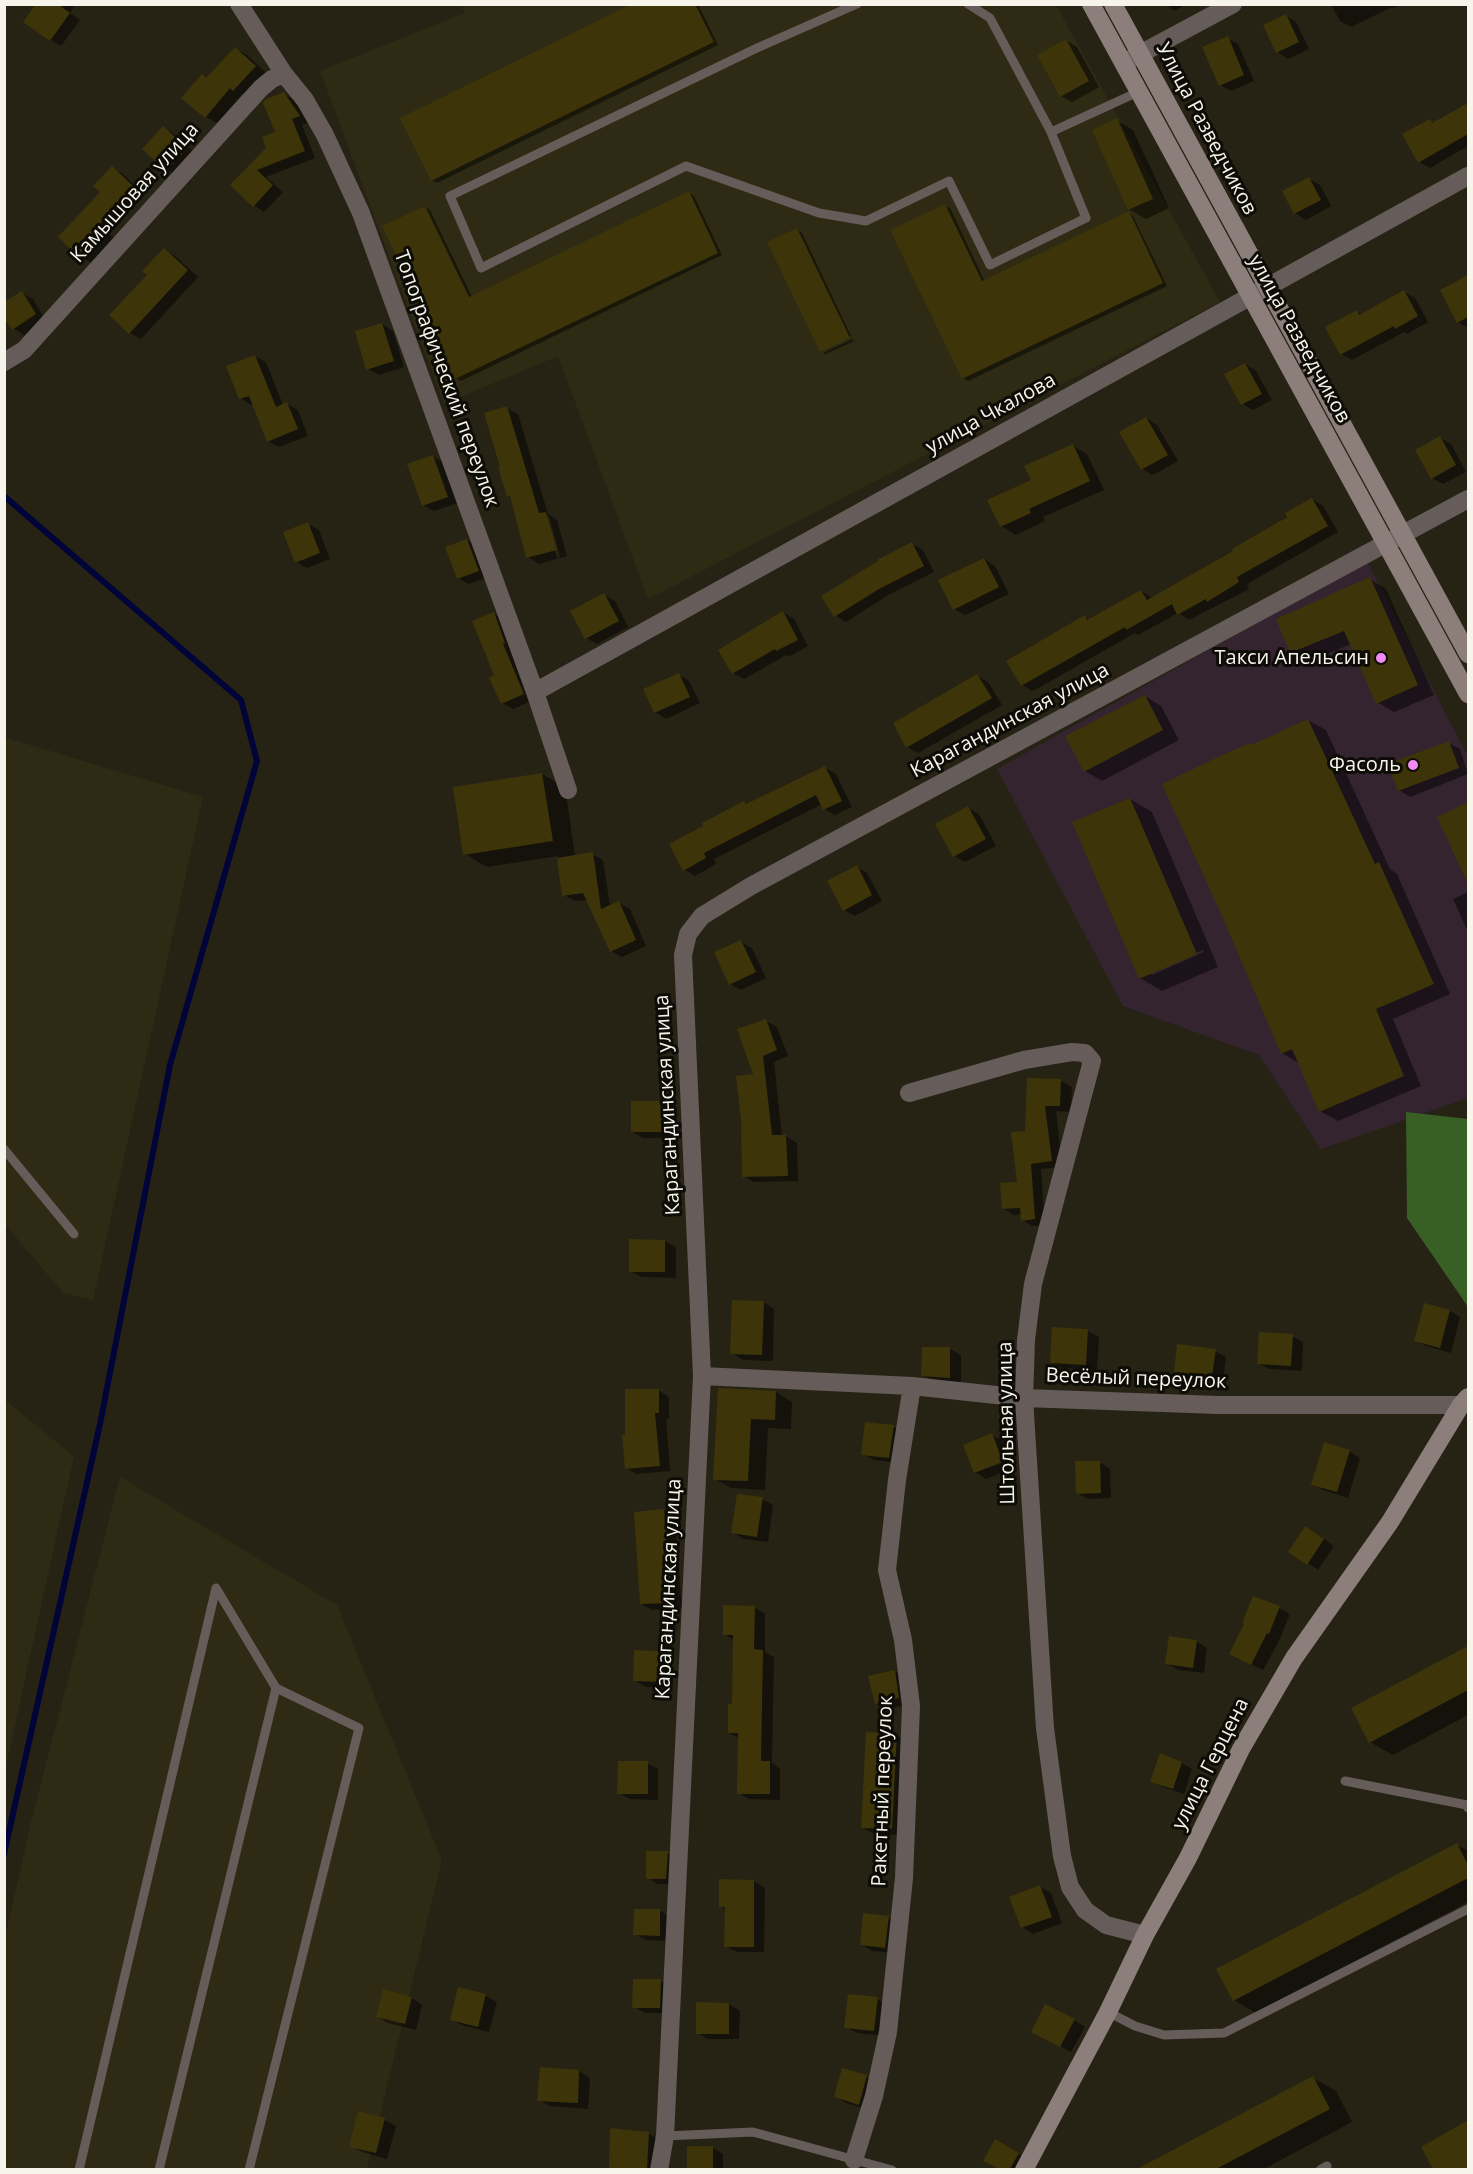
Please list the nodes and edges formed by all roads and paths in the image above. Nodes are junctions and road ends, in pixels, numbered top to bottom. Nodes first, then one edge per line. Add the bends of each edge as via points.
1 (238, 4) edge
2 (857, 4) edge
3 (968, 4) edge
4 (1090, 4) edge
5 (1113, 4) edge
6 (1233, 4) edge
7 (1140, 54) junction
8 (1123, 64) junction
9 (284, 74) junction
10 (1138, 92) junction
11 (1051, 132) junction
12 (1468, 176) edge
13 (1267, 288) junction
14 (1250, 297) junction
15 (4, 362) edge
16 (1468, 499) edge
17 (1403, 536) junction
18 (1386, 543) junction
19 (1468, 654) edge
20 (535, 692) junction
21 (1468, 694) edge
22 (568, 790) dead end
23 (909, 1093) dead end
24 (4, 1149) edge
25 (74, 1234) dead end
26 (702, 1376) junction
27 (912, 1386) junction
28 (1024, 1398) junction
29 (1465, 1401) edge
30 (276, 1688) junction
31 (1344, 1781) dead end
32 (1468, 1808) edge
33 (1468, 1909) edge
34 (1145, 1935) junction
35 (1108, 2012) junction
36 (665, 2136) junction
37 (854, 2160) junction
38 (79, 2169) edge
39 (159, 2169) edge
40 (249, 2169) edge
41 (659, 2169) edge
42 (892, 2169) edge
43 (1024, 2169) edge

1 - 9 street, Топографический переулок
2 - 11 lane via 450,196 481,268 686,166 819,213 866,221 949,181 990,265 1086,218
3 - 11 lane via 990,18
4 - 8 main road, улица Разведчиков
5 - 7 main road, Улица Разведчиков
6 - 7 street
7 - 8 street
7 - 13 main road, Улица Разведчиков
8 - 10 main road, улица Разведчиков
9 - 15 street, Камышовая улица via 261,88 24,350
9 - 20 street, Топографический переулок via 325,135 361,213
10 - 11 lane
10 - 14 main road, улица Разведчиков
12 - 13 street, улица Чкалова
13 - 14 street, улица Чкалова
13 - 17 main road, Улица Разведчиков
14 - 18 main road, улица Разведчиков
14 - 20 street, улица Чкалова
16 - 17 street, Карагандинская улица
17 - 18 street, Карагандинская улица
17 - 19 main road, Улица Разведчиков
18 - 21 main road, улица Разведчиков
18 - 26 street, Карагандинская улица via 702,916 688,934 683,955
20 - 22 street, Топографический переулок
23 - 28 street, Штольная улица via 1024,1060 1072,1052 1085,1053 1092,1061 1034,1284 1026,1340
24 - 25 lane
26 - 27 street, Весёлый переулок
26 - 36 street, Карагандинская улица
27 - 28 street, Весёлый переулок
27 - 37 street, Ракетный переулок via 887,1570 903,1640 911,1706 904,1878 888,2032
28 - 29 street, Весёлый переулок via 1218,1405
28 - 34 street, Штольная улица via 1045,1728 1062,1856 1070,1887 1085,1910 1106,1925
29 - 34 main road, улица Герцена via 1390,1522 1294,1658 1241,1749
30 - 38 lane via 216,1588
30 - 39 lane
30 - 40 lane via 359,1728
31 - 32 lane
33 - 35 lane via 1224,2033 1164,2035
34 - 35 main road, улица Герцена
35 - 43 main road, улица Герцена
36 - 37 lane via 753,2132
36 - 41 street, Карагандинская улица
37 - 42 lane

